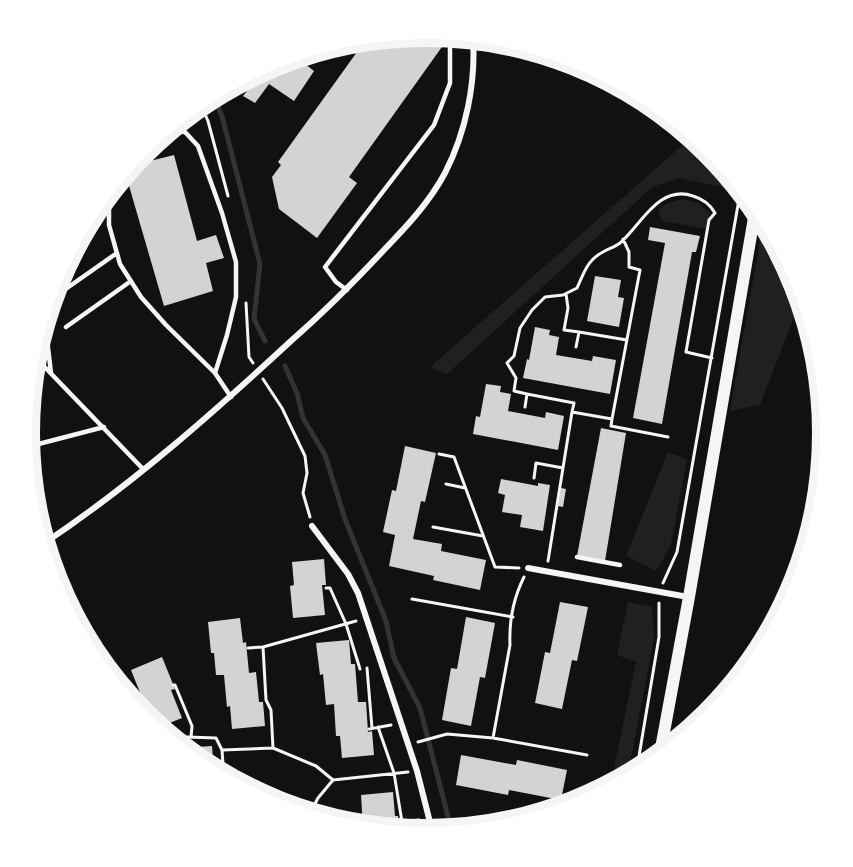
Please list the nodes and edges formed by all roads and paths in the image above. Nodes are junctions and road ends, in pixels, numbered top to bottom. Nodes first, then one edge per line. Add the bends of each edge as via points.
1 (450, 44) edge
2 (474, 48) joint
3 (492, 49) edge
4 (494, 49) edge
5 (546, 62) edge
6 (181, 130) edge
7 (739, 200) edge
8 (109, 207) edge
9 (753, 221) edge
10 (623, 239) junction
11 (117, 253) junction
12 (131, 281) junction
13 (64, 290) edge
14 (347, 290) junction
15 (566, 294) junction
16 (66, 327) dead end
17 (579, 332) junction
18 (627, 340) junction
19 (47, 341) edge
20 (576, 346) dead end
21 (711, 358) junction
22 (43, 365) edge
23 (259, 371) junction
24 (51, 373) junction
25 (215, 373) junction
26 (527, 394) junction
27 (231, 396) junction
28 (525, 407) dead end
29 (572, 412) junction
30 (612, 419) junction
31 (104, 427) junction
32 (668, 437) dead end
33 (36, 445) edge
34 (439, 454) dead end
35 (562, 468) junction
36 (144, 470) junction
37 (534, 478) dead end
38 (446, 484) dead end
39 (465, 488) junction
40 (309, 515) dead end
41 (312, 526) dead end
42 (432, 527) dead end
43 (483, 536) junction
44 (50, 539) edge
45 (577, 557) dead end
46 (620, 565) dead end
47 (528, 568) junction
48 (546, 572) junction
49 (326, 588) dead end
50 (659, 592) junction
51 (689, 597) junction
52 (412, 599) dead end
53 (513, 617) junction
54 (366, 618) junction
55 (346, 624) junction
56 (248, 648) dead end
57 (263, 648) junction
58 (382, 666) junction
59 (367, 668) junction
60 (173, 685) dead end
61 (260, 700) dead end
62 (266, 700) junction
63 (401, 721) junction
64 (378, 727) junction
65 (191, 737) junction
66 (493, 738) junction
67 (184, 739) edge
68 (415, 743) dead end
69 (662, 745) edge
70 (273, 748) junction
71 (222, 750) junction
72 (587, 755) dead end
73 (638, 761) edge
74 (223, 767) edge
75 (417, 771) junction
76 (394, 773) junction
77 (333, 780) junction
78 (313, 807) edge
79 (429, 820) junction
80 (430, 824) edge

1 - 14 lane via 450,83 434,125 325,267
2 - 3 lane
2 - 14 street via 466,113 445,173 424,206
4 - 5 lane
6 - 25 lane via 198,146 236,262 236,297
7 - 21 path
8 - 11 lane via 109,225
9 - 51 main road
10 - 15 path via 587,265 577,288
10 - 18 path via 629,252 629,267 639,270
10 - 21 path via 654,206 671,195 686,194 712,207 715,213 709,220 686,352
11 - 12 lane
11 - 13 lane
12 - 16 lane
12 - 25 lane via 166,325
14 - 23 street
15 - 17 path via 564,330
15 - 26 path via 544,297 520,328 514,356 507,363 516,378 514,391
17 - 18 path
17 - 20 path
18 - 30 path
19 - 24 lane
21 - 50 path via 677,552
22 - 24 lane
23 - 27 street
23 - 40 path via 305,456 303,493
24 - 31 lane
25 - 27 lane
26 - 28 path
26 - 29 path via 574,403
27 - 36 street
29 - 30 path
29 - 35 path
30 - 32 path via 611,426
31 - 33 lane
31 - 36 lane
34 - 39 path via 454,457
35 - 37 path via 536,463
35 - 48 path
36 - 44 street
38 - 39 path
39 - 43 path
41 - 54 street via 348,574
42 - 43 path
43 - 47 path via 495,567
45 - 46 lane
47 - 48 street
47 - 53 path via 518,590
48 - 50 street
49 - 55 path via 330,588
50 - 51 street
50 - 73 path via 659,637
51 - 69 main road
52 - 53 path
53 - 66 path
54 - 55 path
54 - 58 street
55 - 57 path
55 - 59 path via 358,669
56 - 57 path
57 - 62 path
58 - 59 path
58 - 63 street
59 - 64 path via 371,728
60 - 65 path via 192,726
61 - 62 path
62 - 70 path via 271,710
63 - 64 path
63 - 75 street
64 - 76 path
65 - 67 path
65 - 71 path via 216,738
66 - 68 path via 447,734
66 - 72 path
70 - 71 path
70 - 77 path via 316,766
71 - 74 path
75 - 76 path
75 - 79 street
76 - 77 path
76 - 79 path via 401,822
77 - 78 path
79 - 80 street

